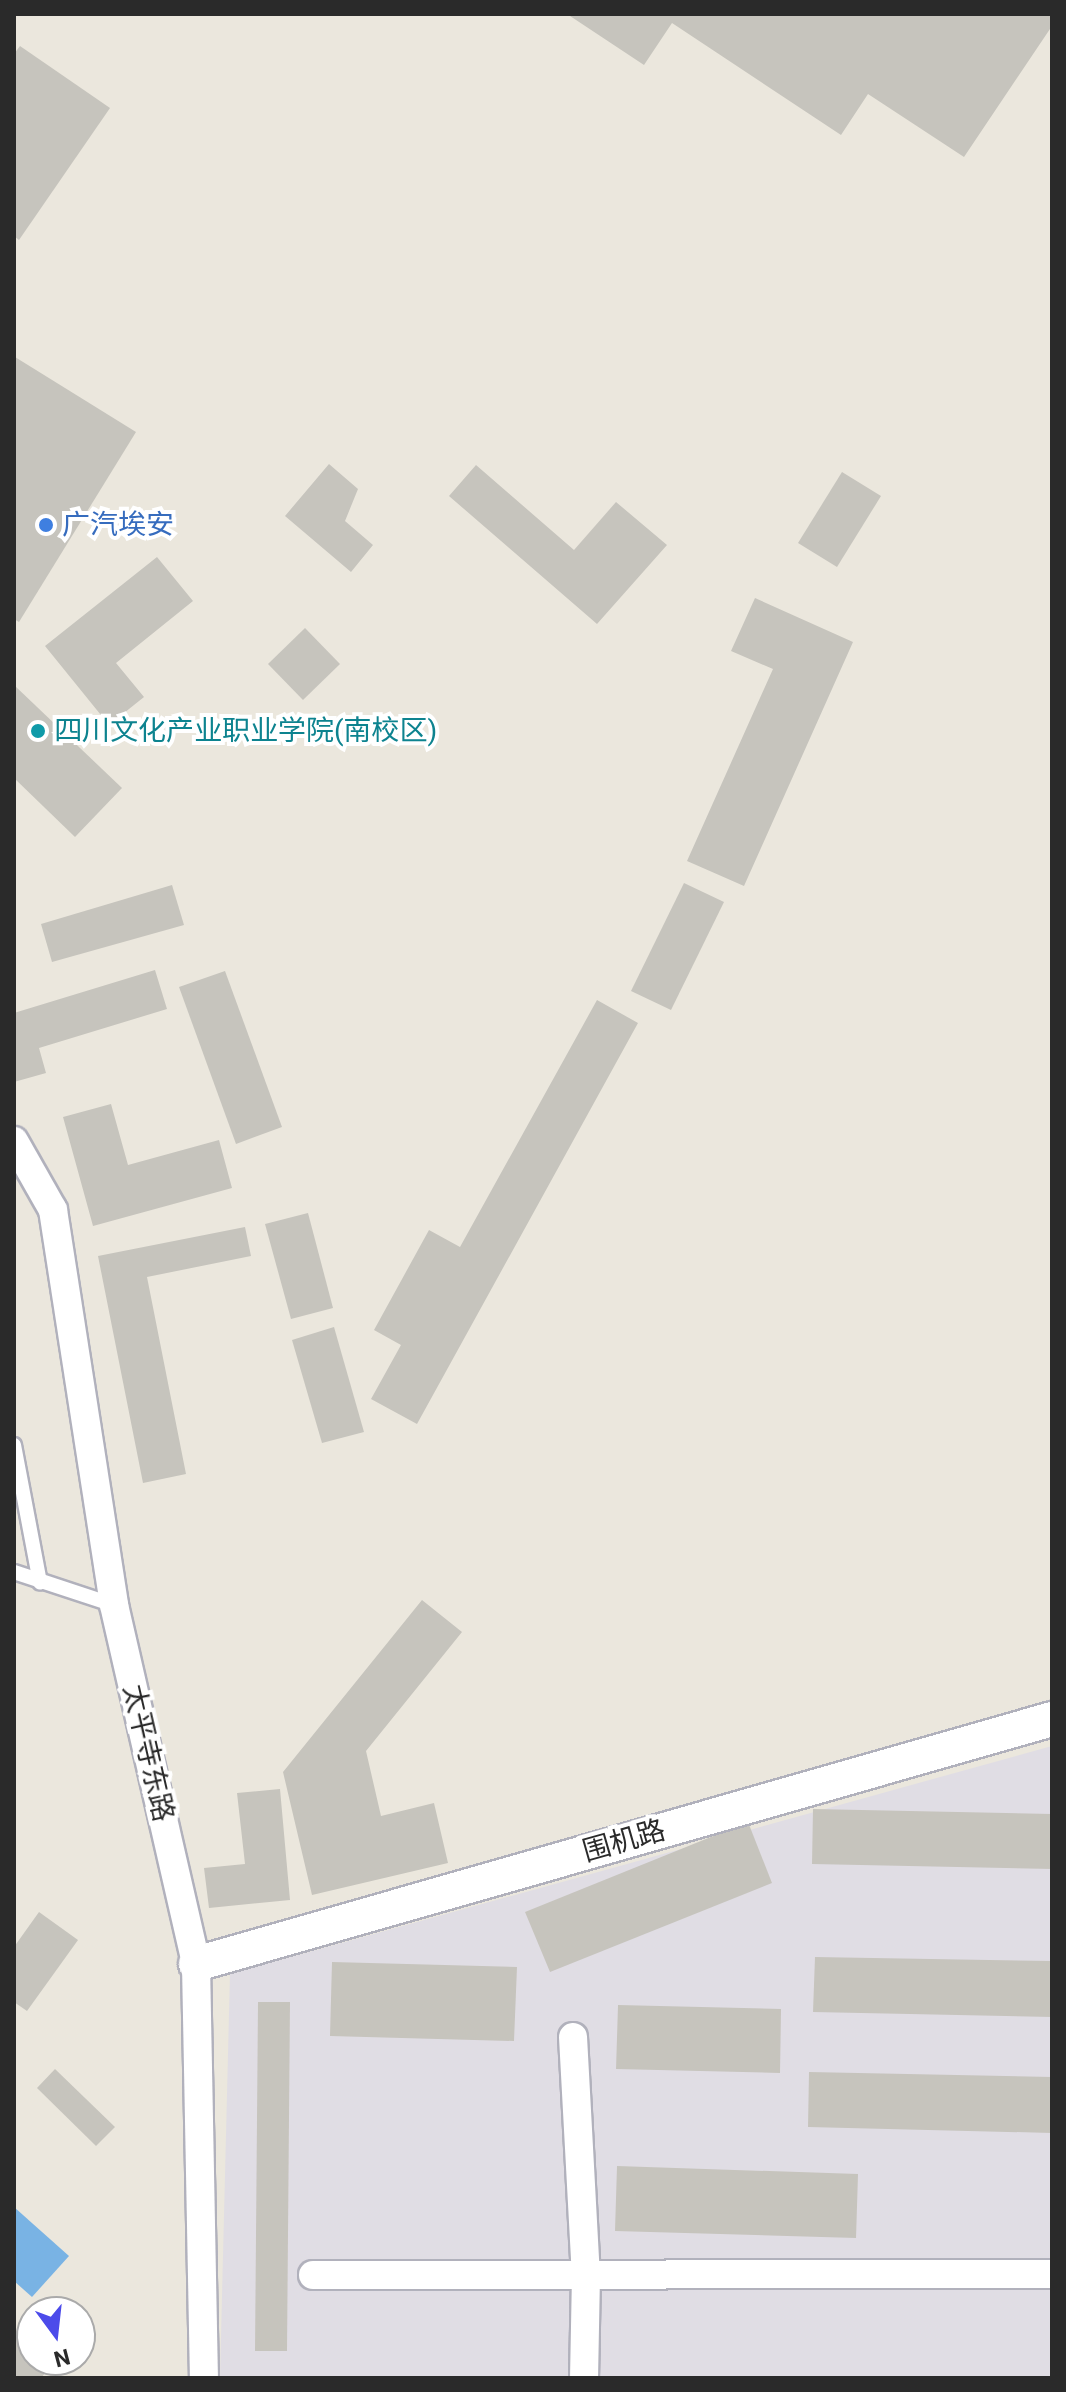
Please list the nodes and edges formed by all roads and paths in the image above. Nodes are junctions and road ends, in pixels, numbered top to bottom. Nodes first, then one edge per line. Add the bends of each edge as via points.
1 (14, 1141) edge
2 (14, 1445) edge
3 (14, 1572) edge
4 (40, 1583) junction
5 (114, 1605) junction
6 (1052, 1719) edge
7 (196, 1964) junction
8 (573, 2037) dead end
9 (1052, 2274) edge
10 (313, 2275) dead end
11 (586, 2275) junction
12 (204, 2378) edge
13 (584, 2378) edge

1 - 5 street, 太平寺东路 via 53,1210
2 - 4 lane
3 - 4 lane
4 - 5 lane
5 - 7 street, 太平寺东路
6 - 7 street, 围机路
7 - 12 street, 太平寺东路
8 - 11 street
9 - 11 street
10 - 11 street
11 - 13 street

